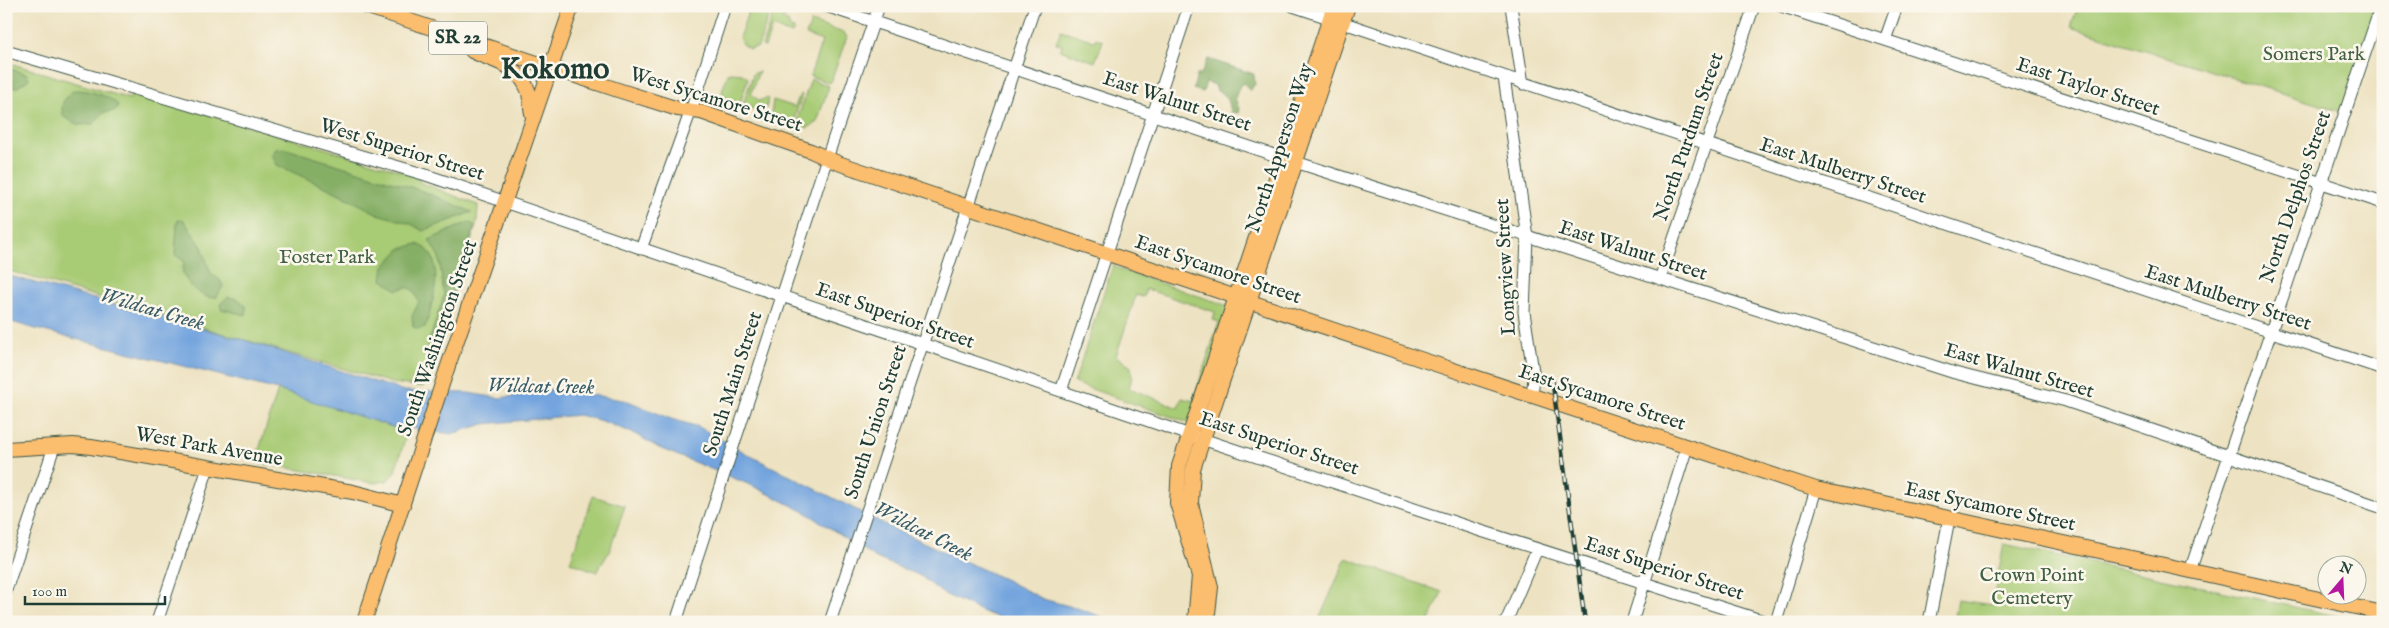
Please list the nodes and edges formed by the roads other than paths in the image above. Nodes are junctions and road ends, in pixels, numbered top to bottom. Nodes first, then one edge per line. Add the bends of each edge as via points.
1 (365, 6) edge
2 (572, 6) edge
3 (724, 6) edge
4 (826, 6) edge
5 (879, 6) edge
6 (1035, 6) edge
7 (1189, 6) edge
8 (1293, 6) edge
9 (1348, 6) edge
10 (1510, 6) edge
11 (1754, 6) edge
12 (1781, 6) edge
13 (1897, 6) edge
14 (2381, 6) edge
15 (1336, 16) edge
16 (874, 22) junction
17 (430, 28) junction
18 (1885, 40) junction
19 (6, 51) edge
20 (551, 68) junction
21 (1015, 68) junction
22 (1504, 77) junction
23 (1523, 84) junction
24 (690, 111) junction
25 (1152, 114) junction
26 (534, 120) junction
27 (1706, 145) junction
28 (827, 158) junction
29 (1290, 160) junction
30 (2321, 184) junction
31 (504, 202) junction
32 (2383, 203) edge
33 (968, 207) junction
34 (1527, 237) junction
35 (641, 249) junction
36 (1107, 254) junction
37 (1660, 279) junction
38 (782, 298) junction
39 (1243, 300) junction
40 (2270, 332) junction
41 (922, 344) junction
42 (2383, 369) edge
43 (1062, 391) junction
44 (1532, 396) junction
45 (1196, 437) junction
46 (54, 447) junction
47 (1687, 447) junction
48 (6, 449) edge
49 (2229, 456) junction
50 (208, 468) junction
51 (1816, 489) junction
52 (403, 504) junction
53 (2383, 508) edge
54 (1949, 519) junction
55 (1537, 549) junction
56 (2190, 571) junction
57 (1644, 583) junction
58 (6, 590) edge
59 (2383, 613) edge
60 (157, 622) edge
61 (364, 622) edge
62 (676, 622) edge
63 (830, 622) edge
64 (1195, 622) edge
65 (1208, 622) edge
66 (1506, 622) edge
67 (1632, 622) edge
68 (1766, 622) edge
69 (1776, 622) edge
70 (1929, 622) edge

1 - 17 main road, West Sycamore Street / SR 22
2 - 20 main road, South Washington Street
3 - 24 street
4 - 16 street, East Walnut Street
5 - 16 street, South Main Street
6 - 21 street, South Union Street
7 - 25 street
8 - 15 street, East Mulberry Street
9 - 15 main road, North Apperson Way
10 - 23 street
11 - 27 street, North Purdum Street
12 - 18 street, East Taylor Street
13 - 18 street
14 - 30 street, North Delphos Street
15 - 22 street, East Mulberry Street
15 - 29 main road, North Apperson Way
16 - 21 street, East Walnut Street
16 - 28 street, South Main Street
17 - 20 main road, West Sycamore Street / SR 22
17 - 26 main road via 517,72 528,91
18 - 30 street, East Taylor Street
19 - 31 street, West Superior Street via 426,175
20 - 24 main road, West Sycamore Street
20 - 26 main road, South Washington Street
21 - 25 street, East Walnut Street
21 - 33 street, South Union Street
22 - 23 street, East Mulberry Street
22 - 34 street, Longview Street
23 - 27 street, East Mulberry Street
24 - 28 main road, West Sycamore Street
24 - 35 street
25 - 29 street, East Walnut Street
25 - 36 street
26 - 31 main road, South Washington Street
27 - 37 street, North Purdum Street
27 - 40 street, East Mulberry Street
28 - 33 main road, East Sycamore Street
28 - 38 street, South Main Street
29 - 34 street, East Walnut Street
29 - 39 main road, North Apperson Way
30 - 32 street, East Taylor Street
30 - 40 street, North Delphos Street
31 - 35 street, West Superior Street
31 - 52 main road, South Washington Street
33 - 36 main road, East Sycamore Street
33 - 41 street, South Union Street
34 - 37 street, East Walnut Street
34 - 44 street, Longview Street via 1524,312 1534,378
35 - 38 street, West Superior Street
36 - 39 main road, East Sycamore Street
36 - 43 street
37 - 49 street, East Walnut Street via 1955,373 2066,401
38 - 41 street, East Superior Street
38 - 62 street, South Main Street
39 - 44 main road, East Sycamore Street
39 - 45 main road, North Apperson Way
40 - 42 street, East Mulberry Street
40 - 49 street, North Delphos Street
41 - 43 street, East Superior Street
41 - 63 street, South Union Street
43 - 45 street, East Superior Street
44 - 47 main road, East Sycamore Street
45 - 55 street, East Superior Street
45 - 64 main road via 1179,466 1176,490 1177,503 1200,576
45 - 65 main road via 1190,489 1211,587
46 - 48 main road, West Park Avenue
46 - 50 main road, West Park Avenue via 91,447
46 - 58 street
47 - 51 main road, East Sycamore Street
47 - 57 street
49 - 53 street, East Walnut Street
49 - 56 street, North Delphos Street
50 - 52 main road, West Park Avenue via 353,492
50 - 60 street
51 - 54 main road, East Sycamore Street
51 - 69 street
52 - 61 main road, South Washington Street
54 - 56 main road, East Sycamore Street
54 - 70 street
55 - 57 street, East Superior Street
55 - 66 street
56 - 59 main road, East Sycamore Street
57 - 67 street
57 - 68 street, East Superior Street

